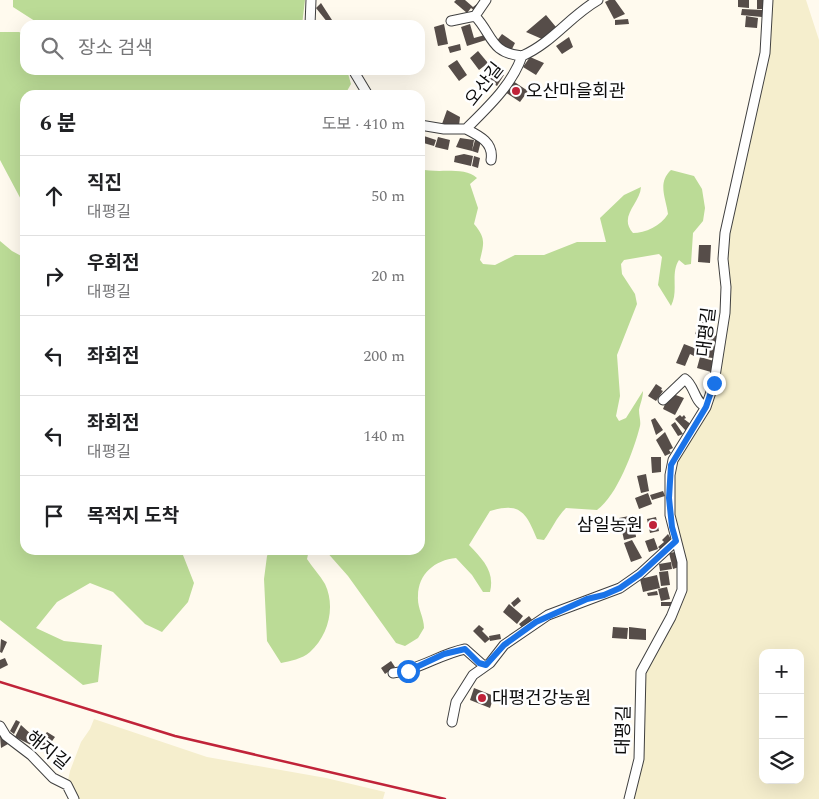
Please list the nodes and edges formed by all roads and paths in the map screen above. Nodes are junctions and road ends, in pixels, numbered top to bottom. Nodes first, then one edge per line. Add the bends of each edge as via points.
1 (311, 0) edge
2 (486, 0) edge
3 (598, 0) edge
4 (768, 0) edge
5 (475, 16) junction
6 (310, 20) edge
7 (451, 21) dead end
8 (522, 56) junction
9 (356, 75) edge
10 (365, 90) edge
11 (425, 126) edge
12 (466, 129) junction
13 (491, 160) dead end
14 (663, 400) dead end
15 (706, 407) junction
16 (676, 541) junction
17 (484, 666) junction
18 (393, 673) dead end
19 (452, 722) dead end
20 (0, 726) edge
21 (74, 799) edge
22 (629, 799) edge

1 - 6 lane
2 - 5 lane
3 - 8 lane, 오산길 via 544,44
4 - 15 lane, 대평길 via 765,53 726,233 724,326 716,374
5 - 7 lane
5 - 8 lane, 오산길 via 494,46
8 - 12 lane, 오산길 via 500,93
9 - 10 lane
11 - 12 lane, 오산길
12 - 13 lane, 오산길 via 489,144
14 - 15 lane via 685,379
15 - 16 lane, 대평길 via 671,465 670,506
16 - 17 lane via 627,584 536,622 504,645
16 - 22 lane, 대평길 via 683,568 682,590 642,672 639,759
17 - 18 lane via 465,649 444,654 411,670
17 - 19 lane via 473,675 460,695
20 - 21 lane, 해지길 via 8,738 31,755 53,778 67,785

